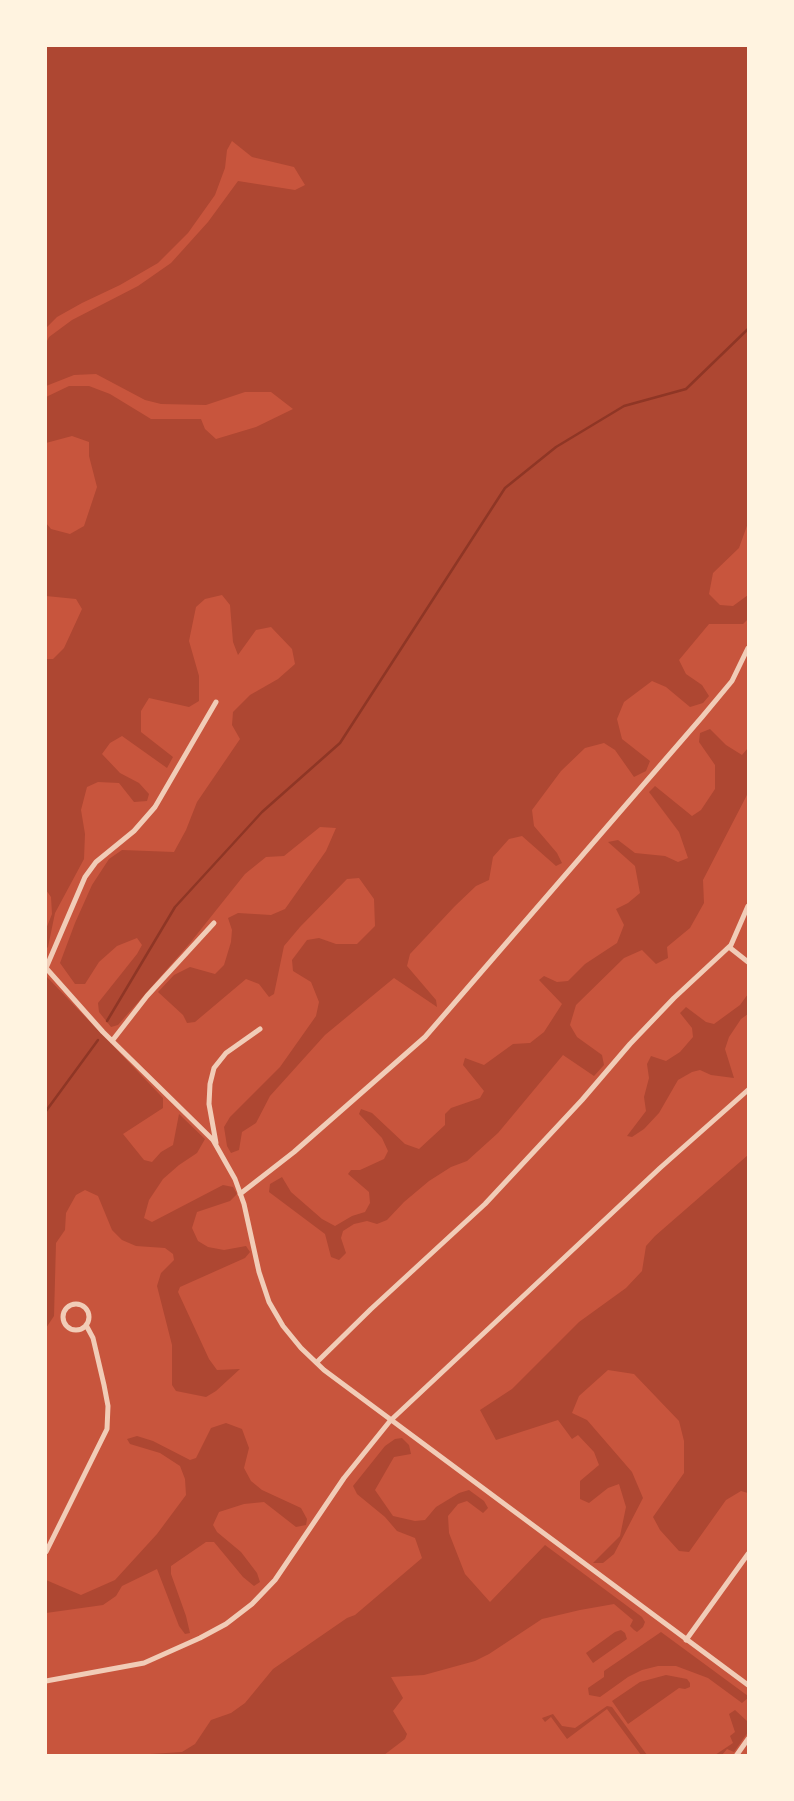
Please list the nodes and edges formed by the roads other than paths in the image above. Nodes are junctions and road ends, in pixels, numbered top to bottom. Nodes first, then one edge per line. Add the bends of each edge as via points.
1 (748, 648) edge
2 (216, 702) dead end
3 (748, 906) edge
4 (214, 923) dead end
5 (729, 947) junction
6 (748, 962) edge
7 (46, 968) edge
8 (260, 1029) dead end
9 (112, 1041) junction
10 (748, 1090) edge
11 (216, 1146) junction
12 (240, 1194) junction
13 (86, 1325) junction
14 (317, 1363) junction
15 (392, 1419) junction
16 (46, 1552) edge
17 (748, 1554) edge
18 (686, 1640) junction
19 (46, 1681) edge
20 (748, 1685) edge
21 (748, 1739) edge
22 (736, 1755) edge

1 - 12 street via 732,681 425,1037
2 - 7 street via 155,807 85,877
3 - 5 street
4 - 9 street
5 - 6 street
5 - 14 street via 630,1044 485,1204
7 - 9 street
8 - 11 street via 226,1053 214,1068 209,1104
9 - 11 street
10 - 15 street
11 - 12 street
12 - 14 street via 269,1302 283,1326
13 - 13 street via 84,1307 75,1304 64,1312 68,1327 76,1330
13 - 16 street via 104,1385 107,1429
14 - 15 street
15 - 18 street
15 - 19 street via 344,1478 275,1580 252,1604 200,1638 144,1663
17 - 18 street
18 - 20 street
21 - 22 street

